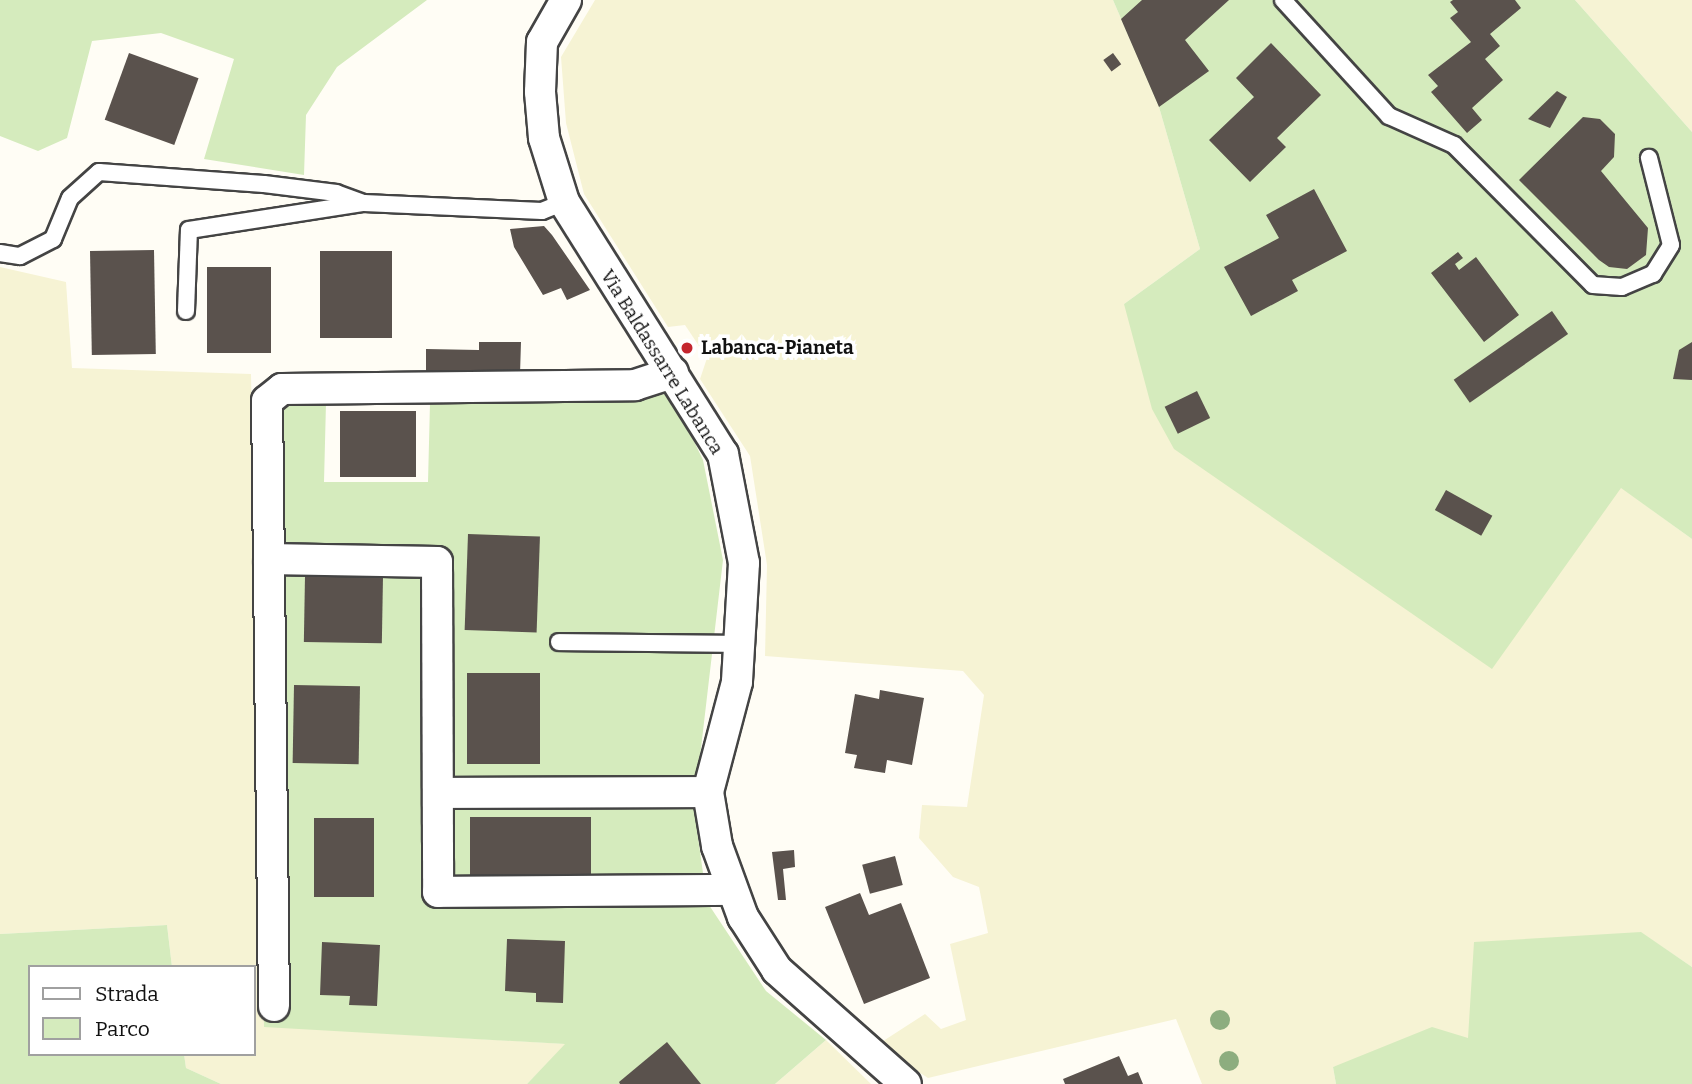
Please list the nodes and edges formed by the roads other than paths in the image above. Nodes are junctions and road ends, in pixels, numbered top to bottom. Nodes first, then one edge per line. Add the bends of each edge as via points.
1 (565, 0) edge
2 (1283, 0) edge
3 (1649, 158) dead end
4 (564, 202) junction
5 (364, 203) junction
6 (0, 253) edge
7 (186, 311) dead end
8 (673, 373) junction
9 (269, 559) junction
10 (559, 642) dead end
11 (740, 644) junction
12 (708, 792) junction
13 (438, 793) junction
14 (733, 890) junction
15 (274, 1006) dead end
16 (906, 1084) edge

1 - 4 street, Via Baldassarre Labanca via 542,42 540,92 544,138
2 - 3 lane via 1389,116 1454,145 1593,285 1622,287 1653,274 1671,245
4 - 5 lane via 542,211
4 - 8 street, Via Baldassarre Labanca via 607,277
5 - 6 lane via 336,193 264,184 99,172 70,198 53,239 20,256
5 - 7 lane via 189,230
8 - 9 street via 635,385 282,389 267,401
8 - 11 street, Via Baldassarre Labanca via 723,454 744,563
9 - 13 street via 437,562
9 - 15 street
10 - 11 lane
11 - 12 street, Via Baldassarre Labanca via 737,682
12 - 13 street
12 - 14 street, Via Baldassarre Labanca via 717,846
13 - 14 street via 438,892
14 - 16 street, Via Baldassarre Labanca via 743,917 776,970

